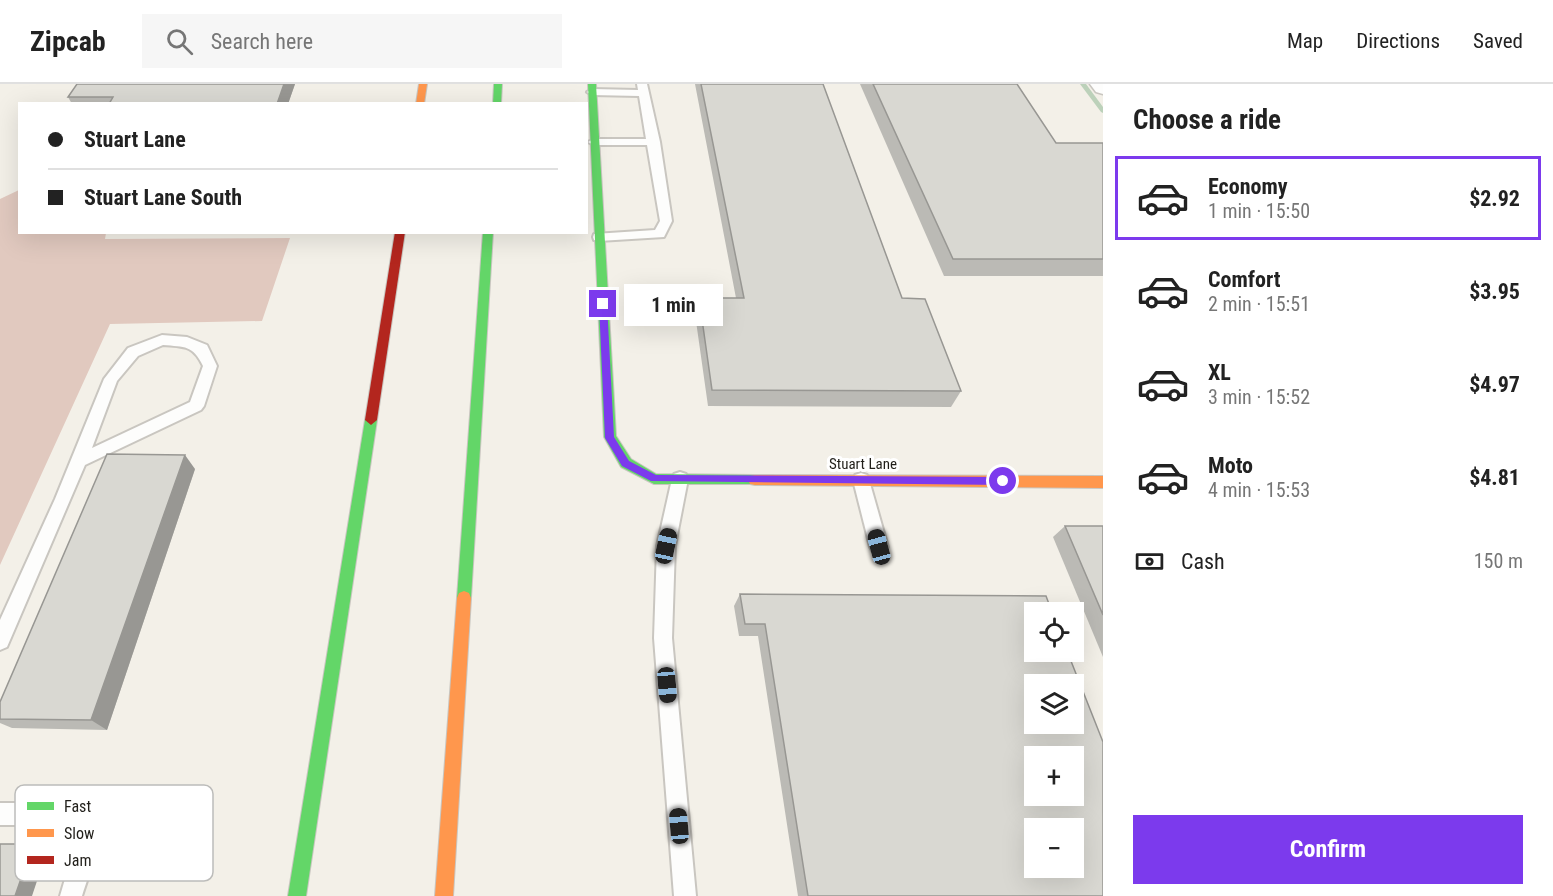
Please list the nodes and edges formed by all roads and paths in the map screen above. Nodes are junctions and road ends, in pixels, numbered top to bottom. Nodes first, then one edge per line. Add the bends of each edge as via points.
1 (423, 84) edge
2 (498, 84) edge
3 (1100, 84) edge
4 (592, 88) edge
5 (642, 88) edge
6 (1103, 88) edge
7 (420, 102) edge
8 (497, 102) edge
9 (594, 142) junction
10 (654, 142) junction
11 (399, 234) edge
12 (488, 234) edge
13 (599, 237) junction
14 (78, 460) junction
15 (680, 479) junction
16 (861, 480) junction
17 (1103, 482) edge
18 (879, 547) dead end
19 (0, 641) edge
20 (306, 841) junction
21 (75, 881) edge
22 (71, 896) edge
23 (285, 896) edge
24 (297, 896) edge
25 (444, 896) edge
26 (685, 896) edge

1 - 7 main road
2 - 8 main road
3 - 6 street
4 - 5 lane
4 - 9 main road
5 - 10 lane
9 - 10 lane
9 - 13 main road
10 - 13 lane via 666,221 660,234
11 - 20 main road
12 - 25 main road
13 - 15 main road, Stuart Lane via 610,438 626,463 654,479
14 - 14 lane via 111,379 133,352 162,340 187,342 202,349 210,366 196,406
14 - 19 lane
15 - 16 main road, Stuart Lane
15 - 26 lane via 666,546 663,638
16 - 17 main road, Stuart Lane
16 - 18 lane
20 - 23 main road
20 - 24 main road
21 - 22 lane

